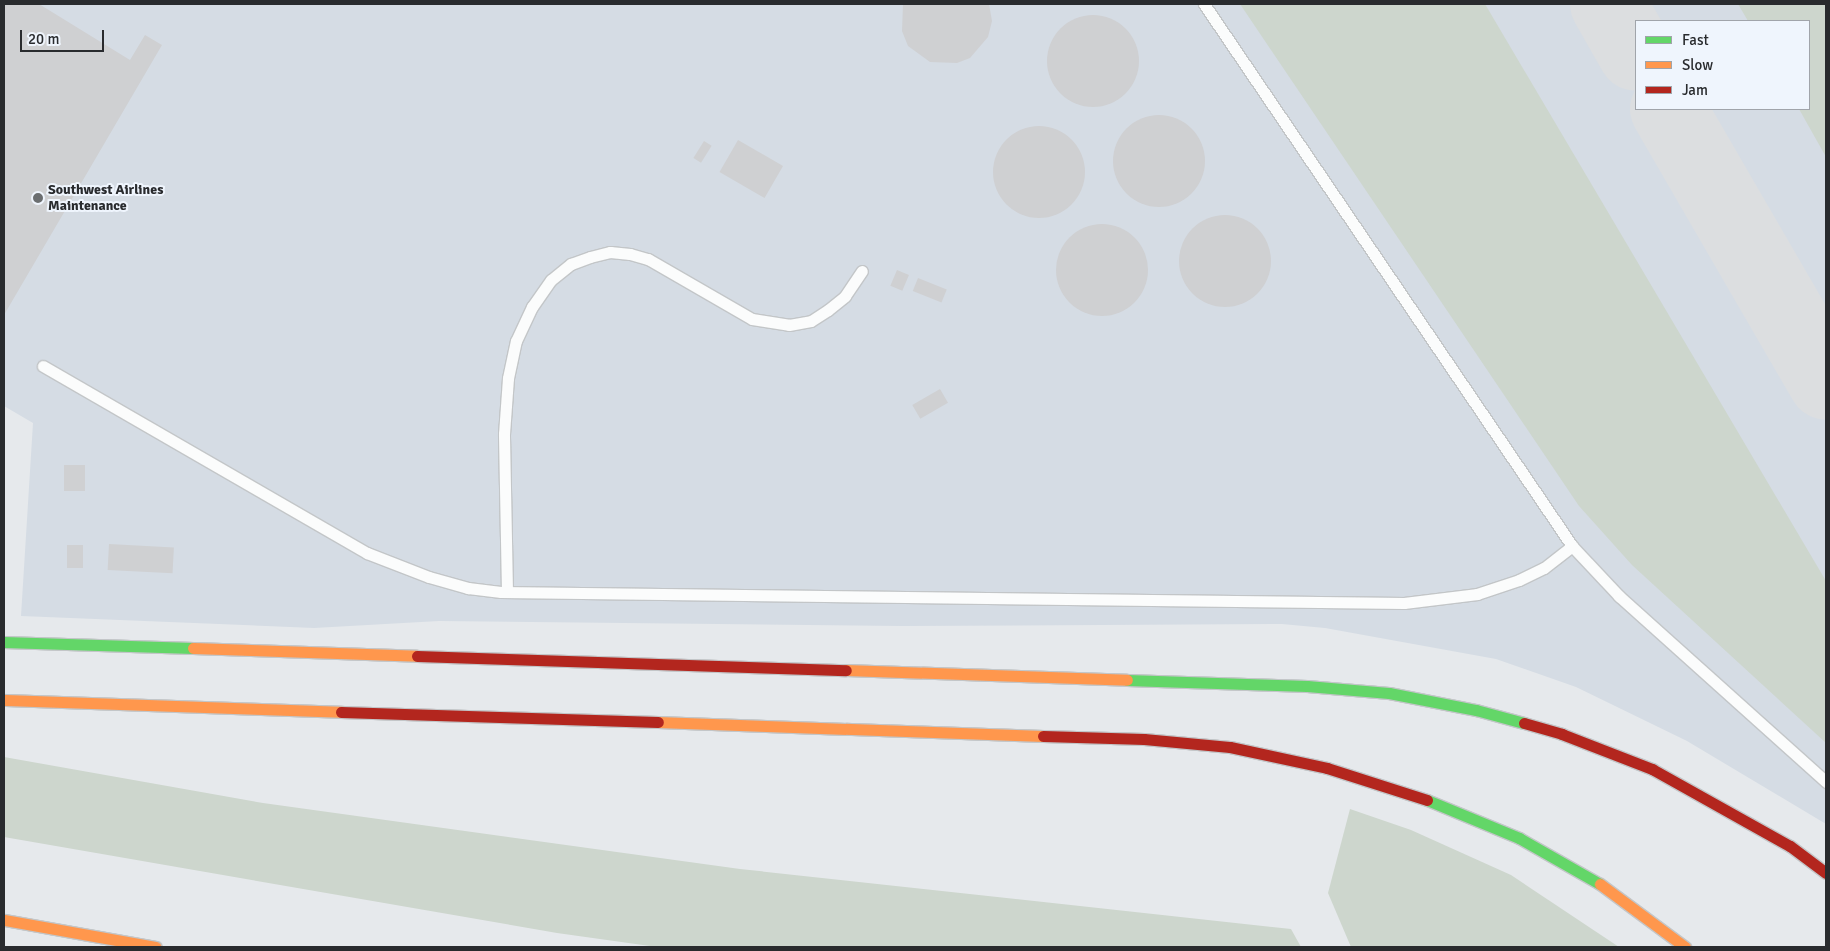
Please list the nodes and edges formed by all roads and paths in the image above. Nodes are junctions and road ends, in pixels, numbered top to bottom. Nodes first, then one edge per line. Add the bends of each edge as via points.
1 (1204, 4) edge
2 (862, 271) dead end
3 (43, 366) dead end
4 (1572, 546) junction
5 (507, 592) junction
6 (4, 642) edge
7 (4, 700) edge
8 (1826, 782) edge
9 (1826, 873) edge
10 (4, 920) edge
11 (156, 947) edge
12 (1685, 947) edge

1 - 4 lane
2 - 5 lane via 845,296 828,310 812,321 789,325 752,320 648,259 630,254 610,252 571,264 551,280 524,324 508,378 504,434
3 - 5 lane via 367,553 428,577 468,588
4 - 5 lane via 1544,568 1519,580 1476,594 1404,603
4 - 8 lane via 1619,596
6 - 9 main road via 1297,686 1390,693 1476,710 1562,734 1652,769 1790,846
7 - 12 main road via 1134,738 1230,747 1327,768 1424,800 1519,838 1608,889
10 - 11 main road

